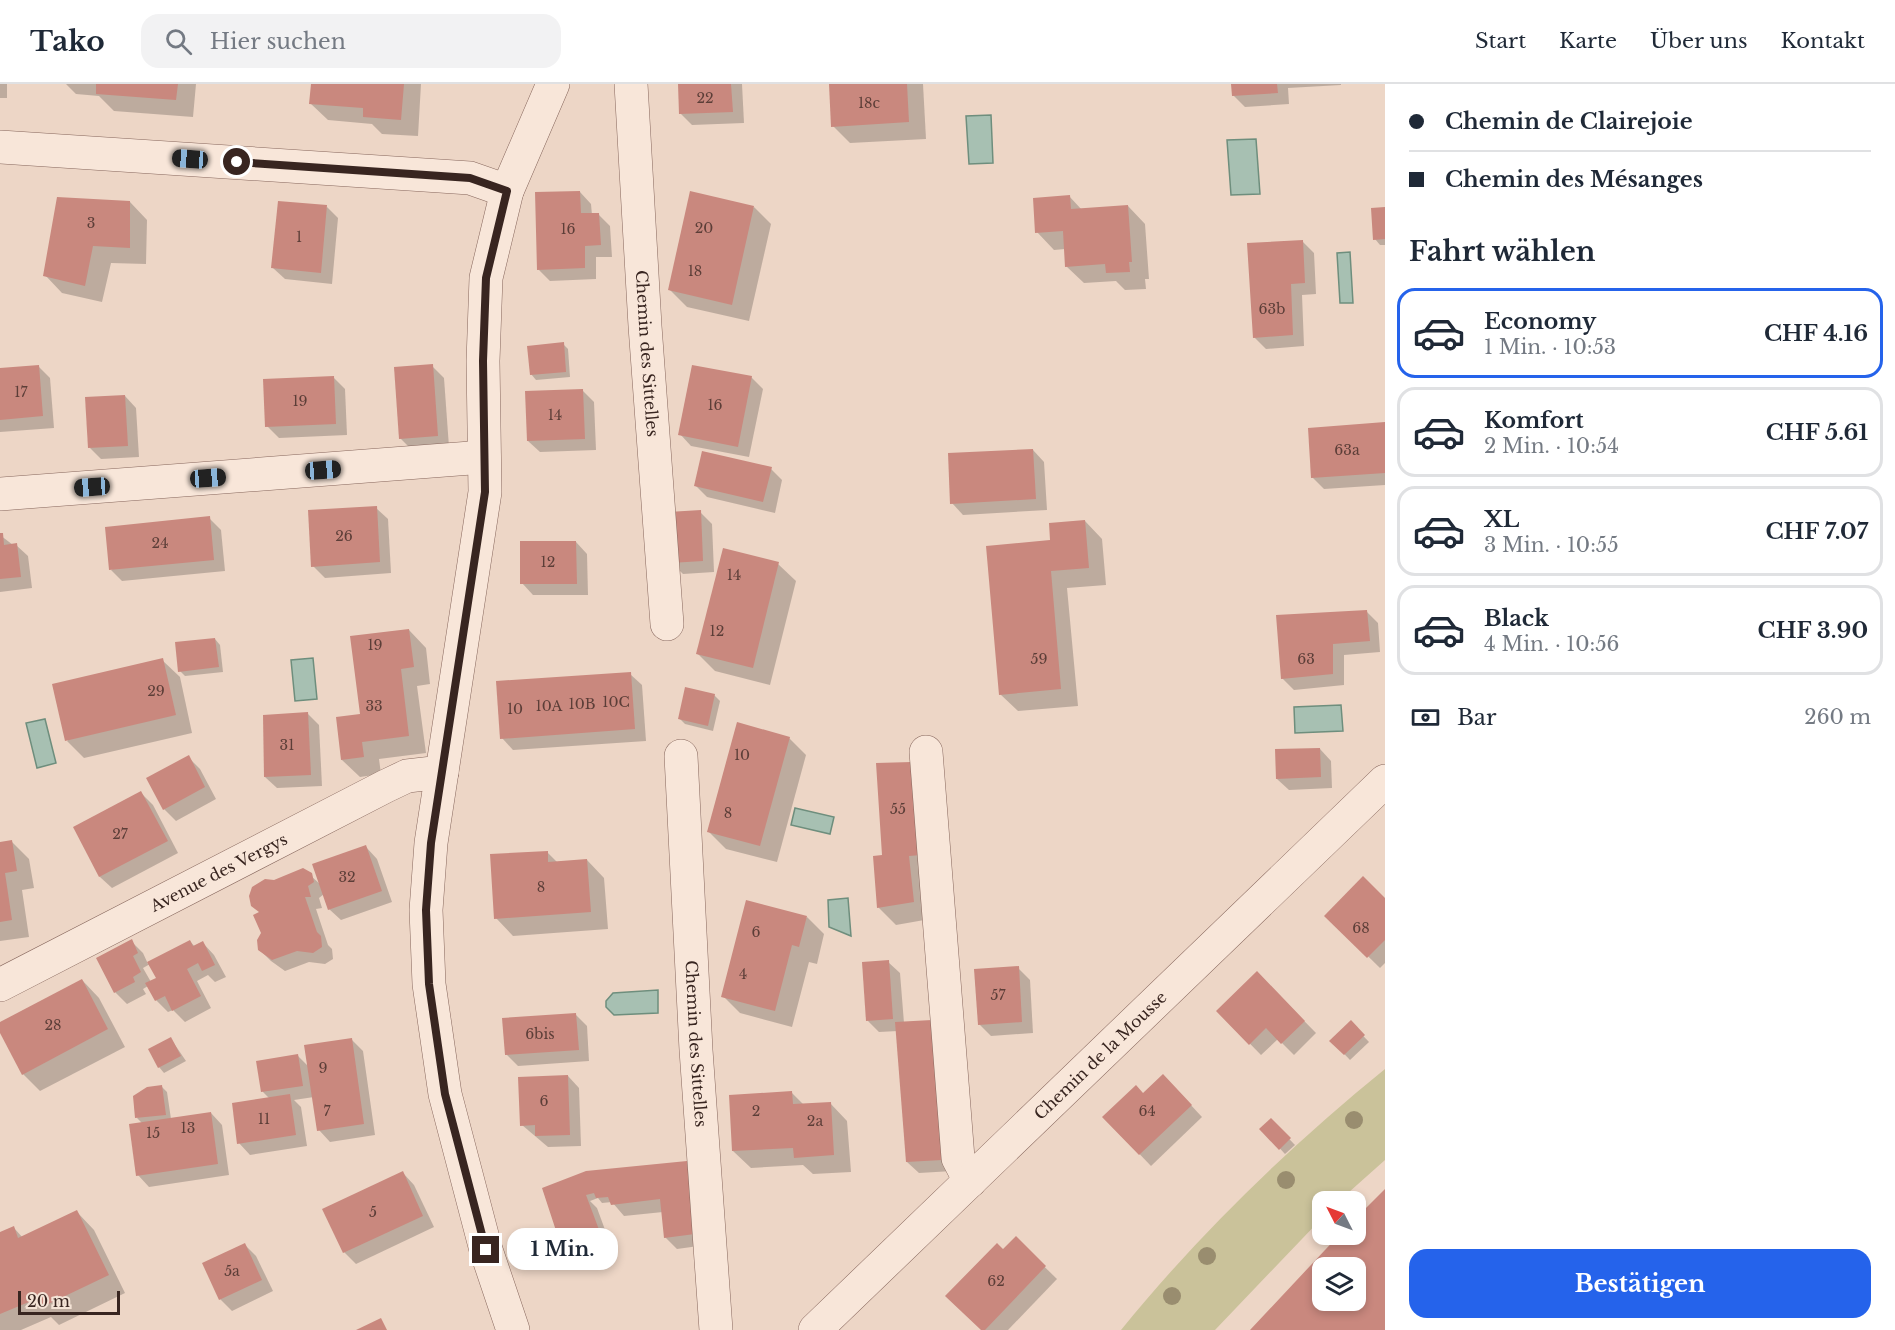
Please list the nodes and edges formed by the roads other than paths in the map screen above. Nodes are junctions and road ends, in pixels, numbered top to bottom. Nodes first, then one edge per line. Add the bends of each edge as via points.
1 (552, 84) edge
2 (631, 84) edge
3 (0, 147) edge
4 (507, 191) junction
5 (484, 457) junction
6 (0, 494) edge
7 (667, 624) dead end
8 (926, 752) dead end
9 (681, 756) dead end
10 (442, 772) junction
11 (1385, 781) edge
12 (0, 985) edge
13 (970, 1181) junction
14 (513, 1330) edge
15 (716, 1330) edge
16 (815, 1330) edge

1 - 4 street
2 - 7 street, Chemin des Sittelles
3 - 4 street via 470,178
4 - 5 street via 486,278
5 - 6 street
5 - 10 street via 485,492 476,566
8 - 13 street via 958,1158
9 - 15 street, Chemin des Sittelles
10 - 12 street, Avenue des Vergys via 407,777 373,793
10 - 14 street via 426,910 429,984 445,1094 486,1250
11 - 13 street, Chemin de la Mousse
13 - 16 street, Chemin de la Mousse

